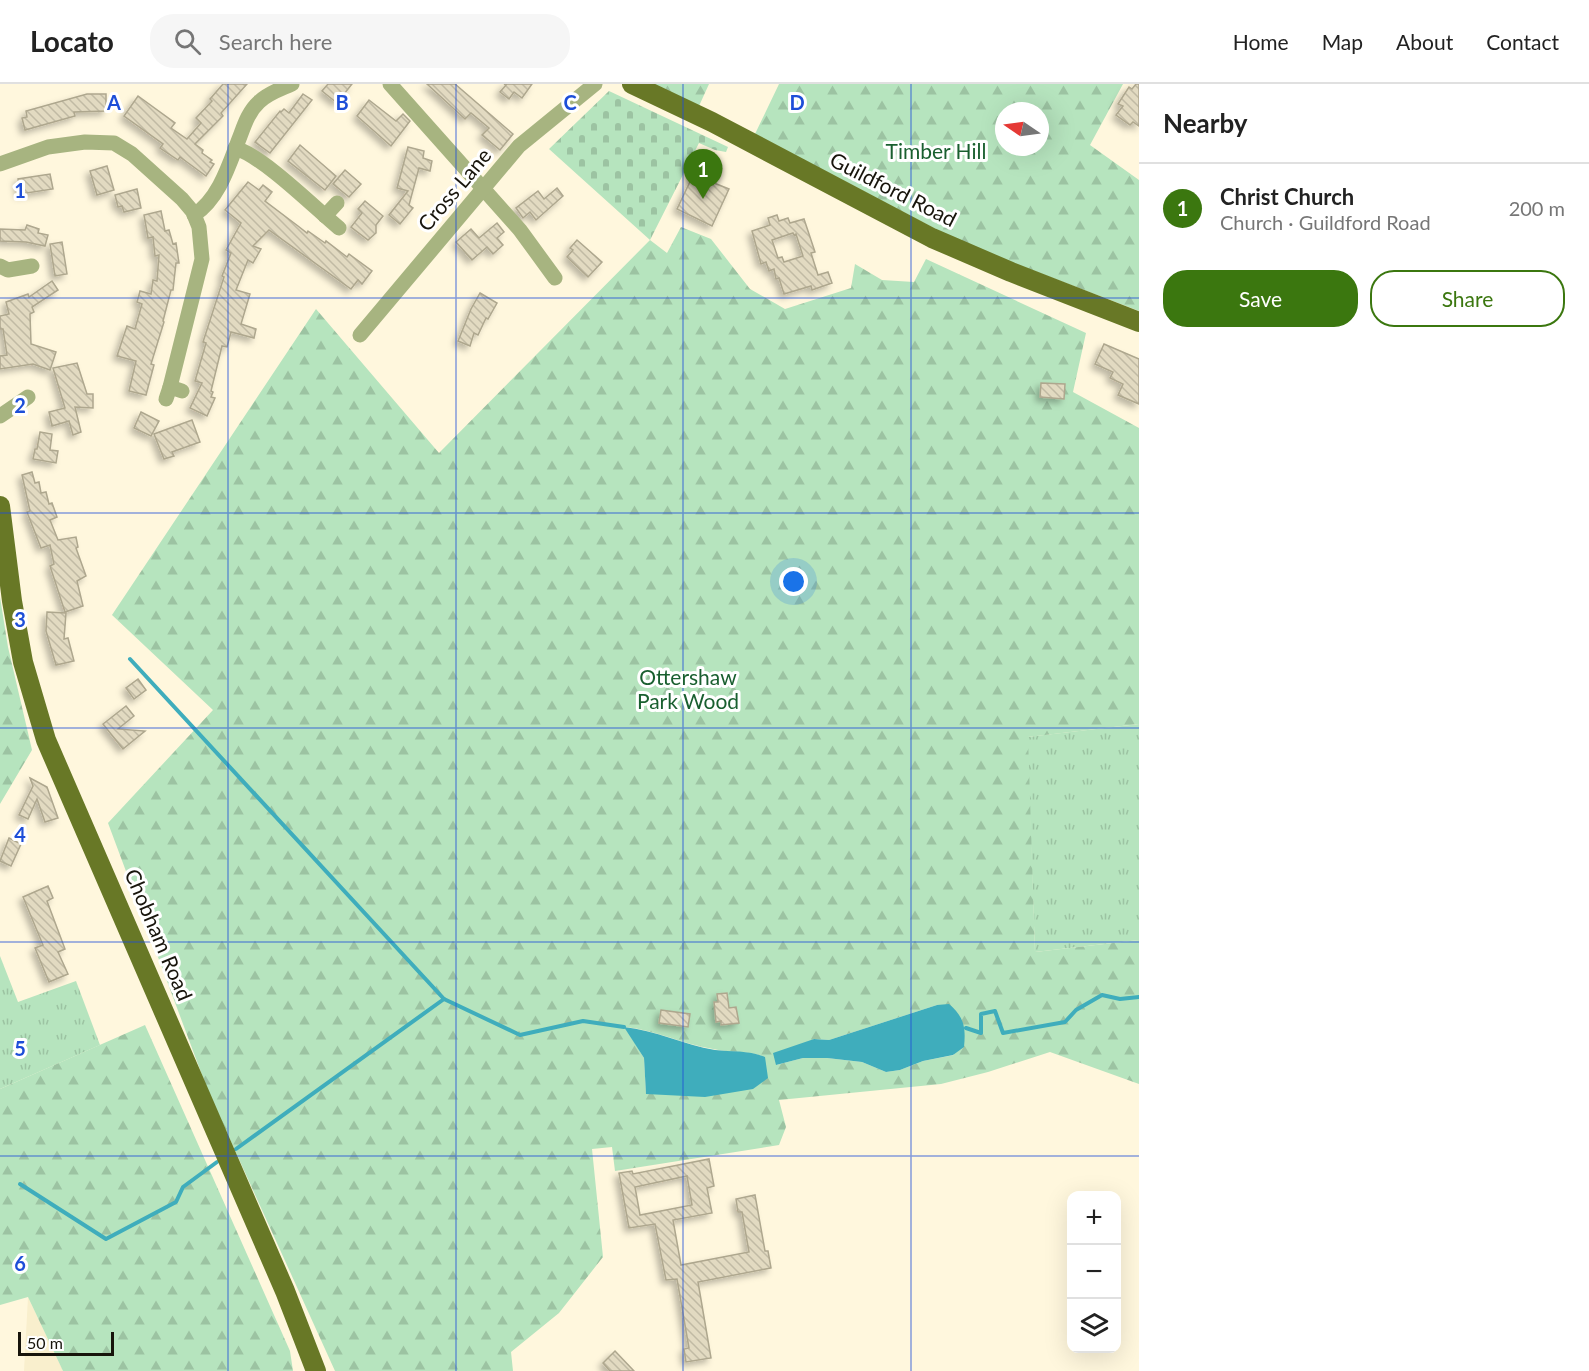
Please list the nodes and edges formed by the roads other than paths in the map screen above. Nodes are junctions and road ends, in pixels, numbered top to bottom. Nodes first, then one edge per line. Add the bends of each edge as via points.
1 (292, 84) edge
2 (390, 84) edge
3 (595, 84) edge
4 (632, 84) edge
5 (235, 148) junction
6 (0, 164) edge
7 (483, 189) junction
8 (337, 203) dead end
9 (194, 215) junction
10 (325, 216) junction
11 (339, 228) dead end
12 (0, 266) edge
13 (32, 266) dead end
14 (555, 278) dead end
15 (1139, 322) edge
16 (360, 335) dead end
17 (173, 392) dead end
18 (28, 397) dead end
19 (0, 416) edge
20 (0, 506) edge
21 (315, 1371) edge

1 - 5 street via 260,101 243,126
2 - 7 street
3 - 7 street, Cross Lane via 519,146
4 - 15 main road, Guildford Road via 932,238
5 - 9 street via 218,188 207,205
5 - 10 street via 262,163
6 - 9 street via 48,147 114,143 182,199
7 - 14 street
7 - 16 street, Cross Lane
8 - 10 street
9 - 17 street via 202,258
10 - 11 street
12 - 13 street via 8,270
18 - 19 street
20 - 21 main road, Chobham Road via 23,662 46,740 285,1291

